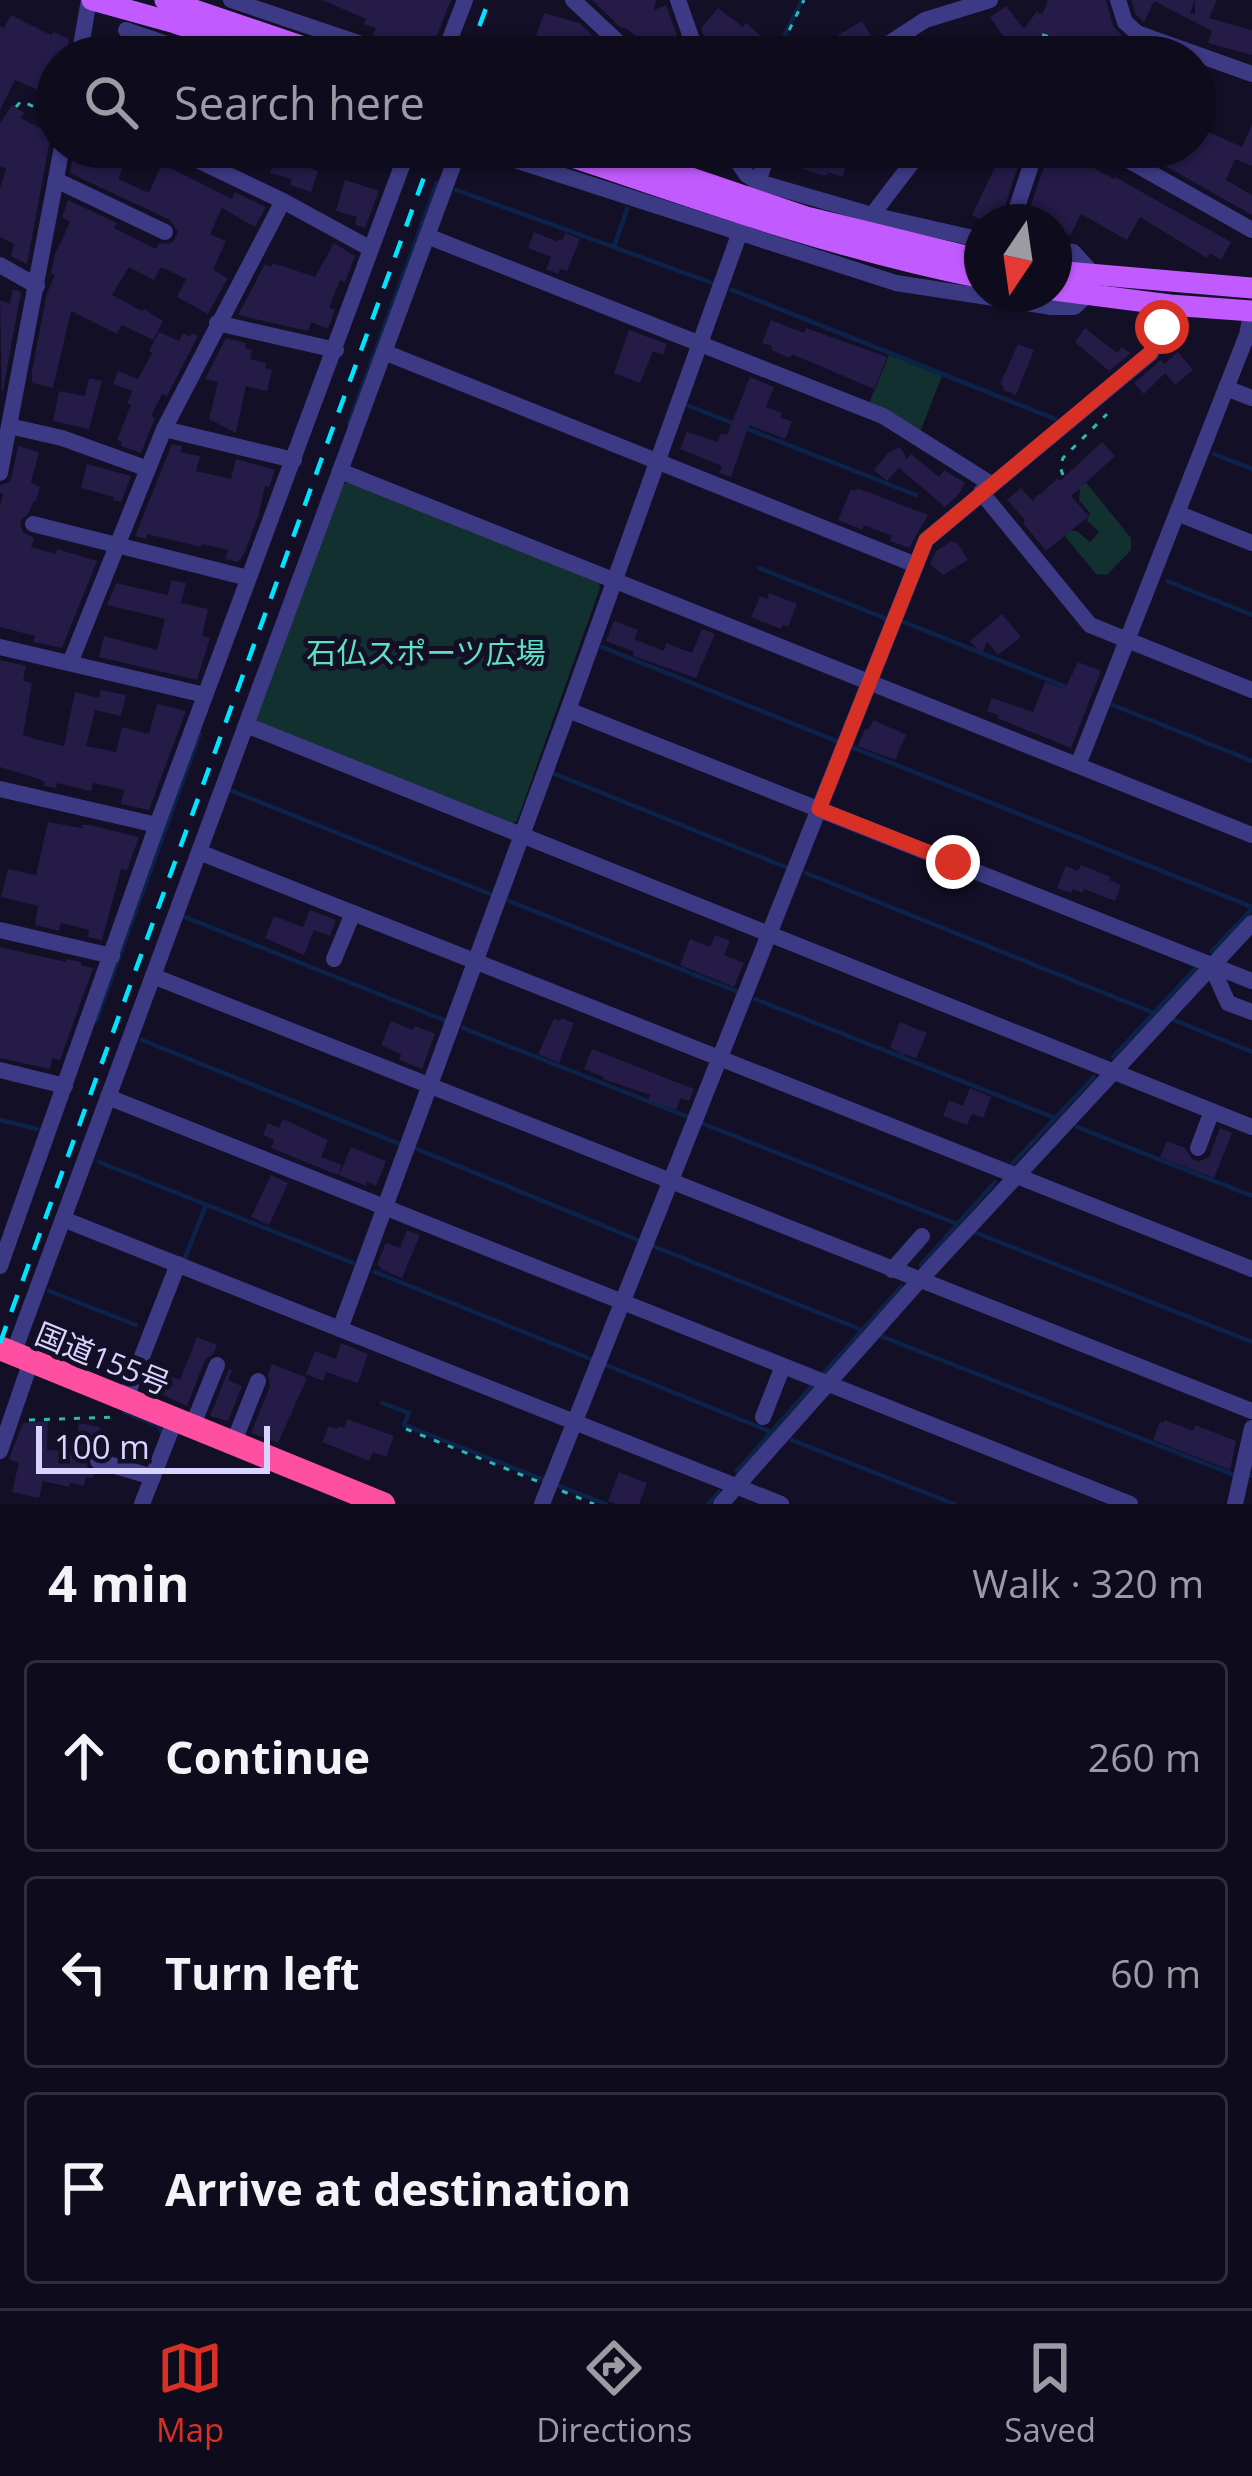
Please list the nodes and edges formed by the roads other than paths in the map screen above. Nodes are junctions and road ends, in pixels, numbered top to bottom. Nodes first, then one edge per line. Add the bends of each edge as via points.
1 (91, 0) edge
2 (165, 0) edge
3 (231, 0) edge
4 (464, 0) edge
5 (573, 0) edge
6 (678, 0) edge
7 (991, 0) edge
8 (1118, 0) edge
9 (251, 3) edge
10 (126, 30) dead end
11 (1137, 33) junction
12 (83, 36) edge
13 (144, 36) edge
14 (215, 36) edge
15 (271, 36) edge
16 (342, 36) edge
17 (451, 36) edge
18 (612, 36) edge
19 (691, 36) edge
20 (900, 36) edge
21 (1136, 36) edge
22 (1144, 36) edge
23 (1216, 64) edge
24 (1252, 74) edge
25 (58, 168) edge
26 (222, 168) edge
27 (401, 168) edge
28 (452, 168) edge
29 (538, 168) edge
30 (605, 168) edge
31 (662, 168) edge
32 (742, 168) edge
33 (763, 168) edge
34 (908, 168) edge
35 (1030, 168) edge
36 (1156, 168) edge
37 (56, 180) junction
38 (758, 182) junction
39 (283, 201) junction
40 (1018, 204) edge
41 (872, 214) junction
42 (1252, 230) edge
43 (165, 232) dead end
44 (740, 234) junction
45 (427, 236) junction
46 (964, 236) edge
47 (371, 249) junction
48 (1072, 252) edge
49 (964, 256) edge
50 (0, 265) edge
51 (964, 274) edge
52 (1072, 278) edge
53 (37, 286) junction
54 (1091, 286) junction
55 (1072, 288) edge
56 (1252, 288) edge
57 (1170, 305) junction
58 (1252, 310) edge
59 (218, 323) junction
60 (701, 343) junction
61 (336, 350) junction
62 (384, 352) junction
63 (1226, 388) junction
64 (7, 398) edge
65 (1252, 398) edge
66 (9, 426) junction
67 (164, 429) junction
68 (294, 460) junction
69 (658, 460) junction
70 (148, 469) junction
71 (340, 471) junction
72 (0, 472) edge
73 (986, 488) junction
74 (1177, 513) junction
75 (33, 524) dead end
76 (1252, 543) edge
77 (118, 545) junction
78 (916, 565) junction
79 (248, 578) junction
80 (615, 580) junction
81 (1127, 640) junction
82 (0, 647) edge
83 (70, 663) junction
84 (869, 682) junction
85 (1252, 690) edge
86 (205, 695) junction
87 (568, 710) junction
88 (246, 725) junction
89 (1078, 765) junction
90 (0, 789) edge
91 (819, 809) junction
92 (158, 825) junction
93 (521, 835) junction
94 (1252, 835) edge
95 (199, 852) junction
96 (353, 913) junction
97 (1252, 923) edge
98 (0, 930) edge
99 (769, 934) junction
100 (112, 956) junction
101 (334, 959) dead end
102 (475, 961) junction
103 (1211, 965) junction
104 (153, 976) junction
105 (1252, 981) edge
106 (1252, 1012) edge
107 (720, 1058) junction
108 (0, 1070) edge
109 (1114, 1072) junction
110 (65, 1086) junction
111 (429, 1086) junction
112 (108, 1097) junction
113 (1212, 1111) junction
114 (1252, 1127) edge
115 (1198, 1148) dead end
116 (1016, 1175) junction
117 (671, 1181) junction
118 (385, 1208) junction
119 (63, 1219) junction
120 (922, 1236) dead end
121 (178, 1264) junction
122 (0, 1266) edge
123 (1252, 1269) edge
124 (892, 1270) junction
125 (919, 1281) junction
126 (623, 1302) junction
127 (340, 1329) junction
128 (15, 1355) edge
129 (217, 1365) dead end
130 (783, 1366) junction
131 (258, 1381) dead end
132 (827, 1383) junction
133 (125, 1400) junction
134 (1252, 1412) edge
135 (763, 1417) dead end
136 (575, 1422) junction
137 (184, 1423) junction
138 (1252, 1428) edge
139 (233, 1444) junction
140 (0, 1451) edge
141 (98, 1461) dead end
142 (153, 1477) junction
143 (736, 1486) junction
144 (142, 1504) edge
145 (383, 1504) edge
146 (542, 1504) edge
147 (721, 1504) edge
148 (781, 1504) edge
149 (1130, 1504) edge
150 (1235, 1504) edge

1 - 12 street
1 - 14 main road
2 - 15 main road
3 - 9 street
4 - 17 street
5 - 18 street
6 - 19 street
7 - 20 street
8 - 11 street
9 - 16 street
10 - 13 street
11 - 21 street
11 - 22 street
23 - 24 street
25 - 37 street
26 - 39 street
27 - 47 street
28 - 45 street
29 - 44 street
30 - 51 main road, bridge via 801,234
31 - 49 main road, bridge via 806,217
32 - 38 street
33 - 38 street
34 - 41 street
35 - 40 street
36 - 42 street
37 - 43 street
37 - 53 street
38 - 41 street
38 - 44 street
39 - 47 street
39 - 59 street
41 - 46 street
44 - 54 street via 896,283 1052,307 1074,307
44 - 60 street
45 - 60 street
45 - 62 street
47 - 61 street
48 - 54 street
50 - 53 street
52 - 54 main road
53 - 64 street
54 - 55 main road
54 - 56 main road
54 - 57 main road
57 - 58 main road
57 - 73 street via 1150,353
58 - 63 street
59 - 61 street
59 - 67 street
60 - 69 street
60 - 73 street via 883,416
61 - 68 street
62 - 69 street
62 - 71 street
63 - 65 street
63 - 74 street
64 - 66 street
66 - 70 street
66 - 72 street
67 - 68 street
67 - 70 street
68 - 79 street
69 - 78 street
69 - 80 street
70 - 77 street
71 - 80 street
71 - 88 street
73 - 78 street via 926,540
73 - 81 street via 1090,626
74 - 76 street
74 - 81 street
75 - 77 street
77 - 79 street
77 - 83 street
78 - 84 street
79 - 86 street
80 - 84 street
80 - 87 street
81 - 85 street
81 - 89 street
82 - 83 street
83 - 86 street
84 - 89 street
84 - 91 street
86 - 92 street
87 - 91 street
87 - 93 street
88 - 93 street
88 - 95 street
89 - 94 street
90 - 92 street
91 - 99 street
91 - 103 street
92 - 100 street
93 - 99 street
93 - 102 street
95 - 96 street
95 - 104 street
96 - 101 street
96 - 102 street
97 - 103 street
98 - 100 street
99 - 107 street
99 - 109 street
100 - 110 street
102 - 107 street
102 - 111 street
103 - 105 street
103 - 106 street via 1228,1003
103 - 109 street
104 - 111 street
104 - 112 street
107 - 116 street
107 - 117 street
108 - 110 street
109 - 113 street
109 - 116 street
110 - 122 street
111 - 117 street
111 - 118 street
112 - 118 street
112 - 119 street
113 - 114 street
113 - 115 street
116 - 123 street
116 - 125 street
117 - 124 street
117 - 126 street
118 - 126 street
118 - 127 street
119 - 121 street
119 - 128 street
120 - 124 street
121 - 127 street
121 - 133 street
124 - 125 street
125 - 132 street
125 - 134 street
126 - 130 street
126 - 136 street
127 - 136 street
128 - 133 highway, 国道155号
128 - 140 street via 12,1417
129 - 137 street
130 - 132 street
130 - 135 street
131 - 139 street
132 - 143 street
132 - 149 street
133 - 137 highway, 国道155号
136 - 143 street
136 - 146 street
137 - 139 highway, 国道155号
137 - 142 street
138 - 150 street
139 - 145 highway, 国道155号
141 - 142 street
142 - 144 street
143 - 147 street
143 - 148 street

